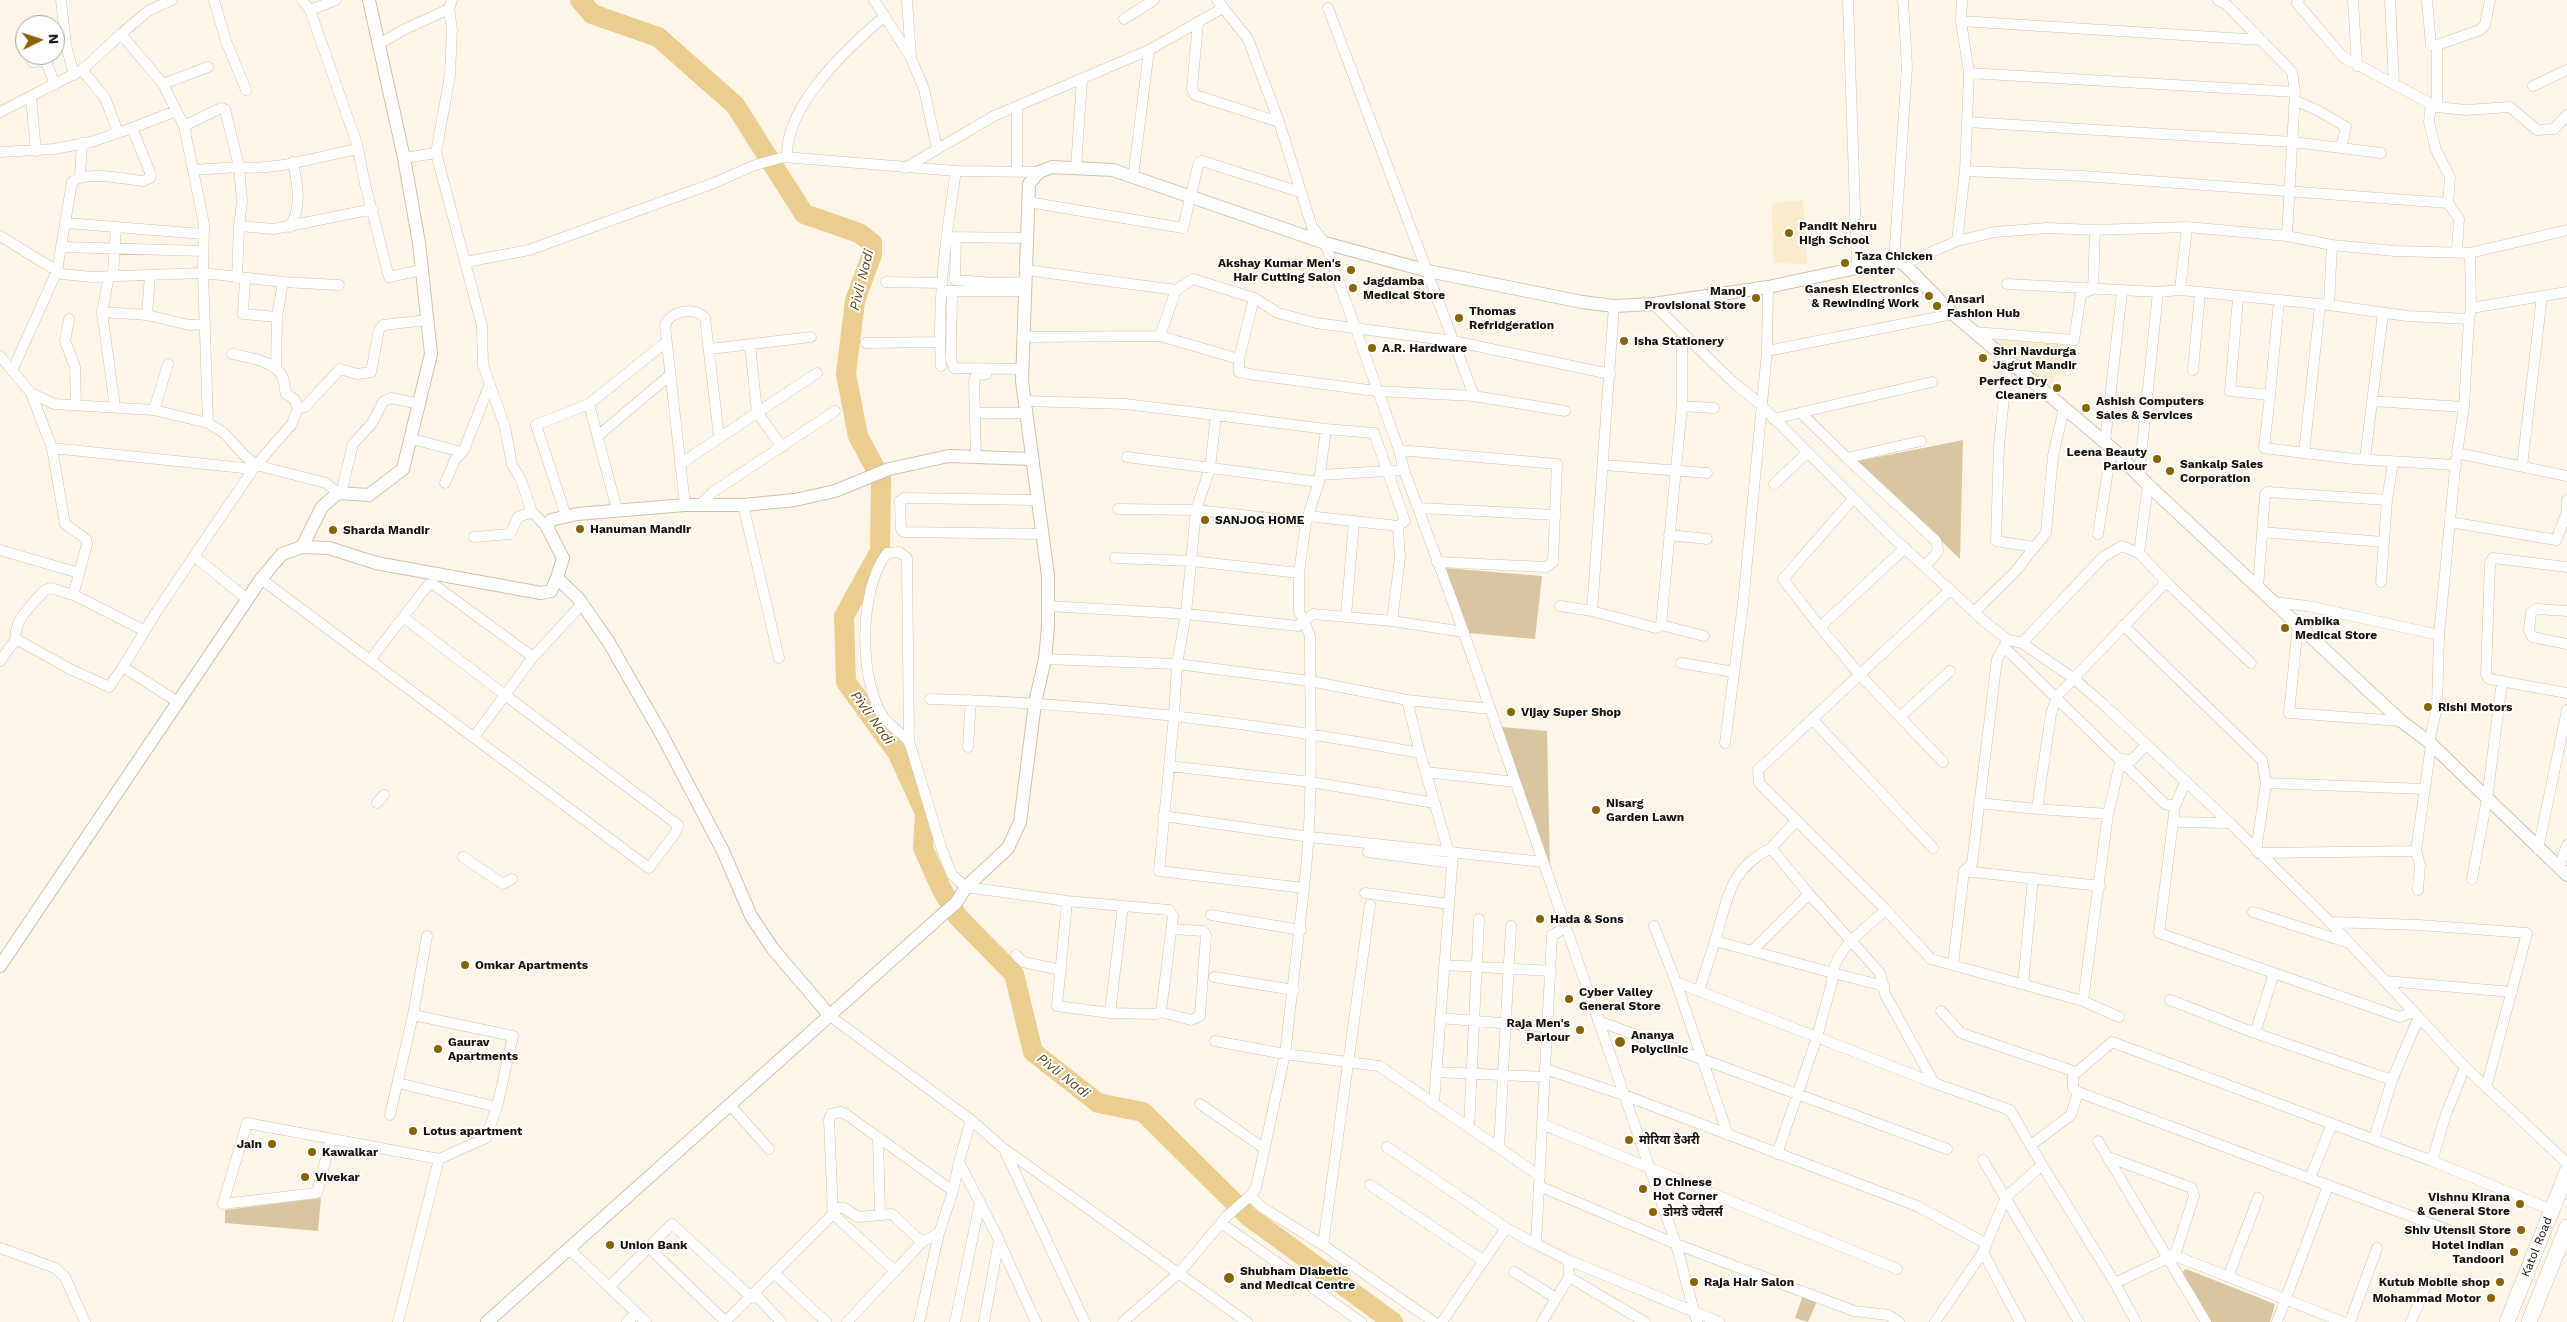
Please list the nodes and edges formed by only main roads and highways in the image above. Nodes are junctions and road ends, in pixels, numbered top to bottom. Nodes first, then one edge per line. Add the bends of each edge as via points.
1 (2567, 1172) edge
2 (2567, 1227) edge
3 (2507, 1322) edge
4 (2528, 1322) edge

1 - 3 main road, Katol Road
2 - 4 main road, Katol Road

